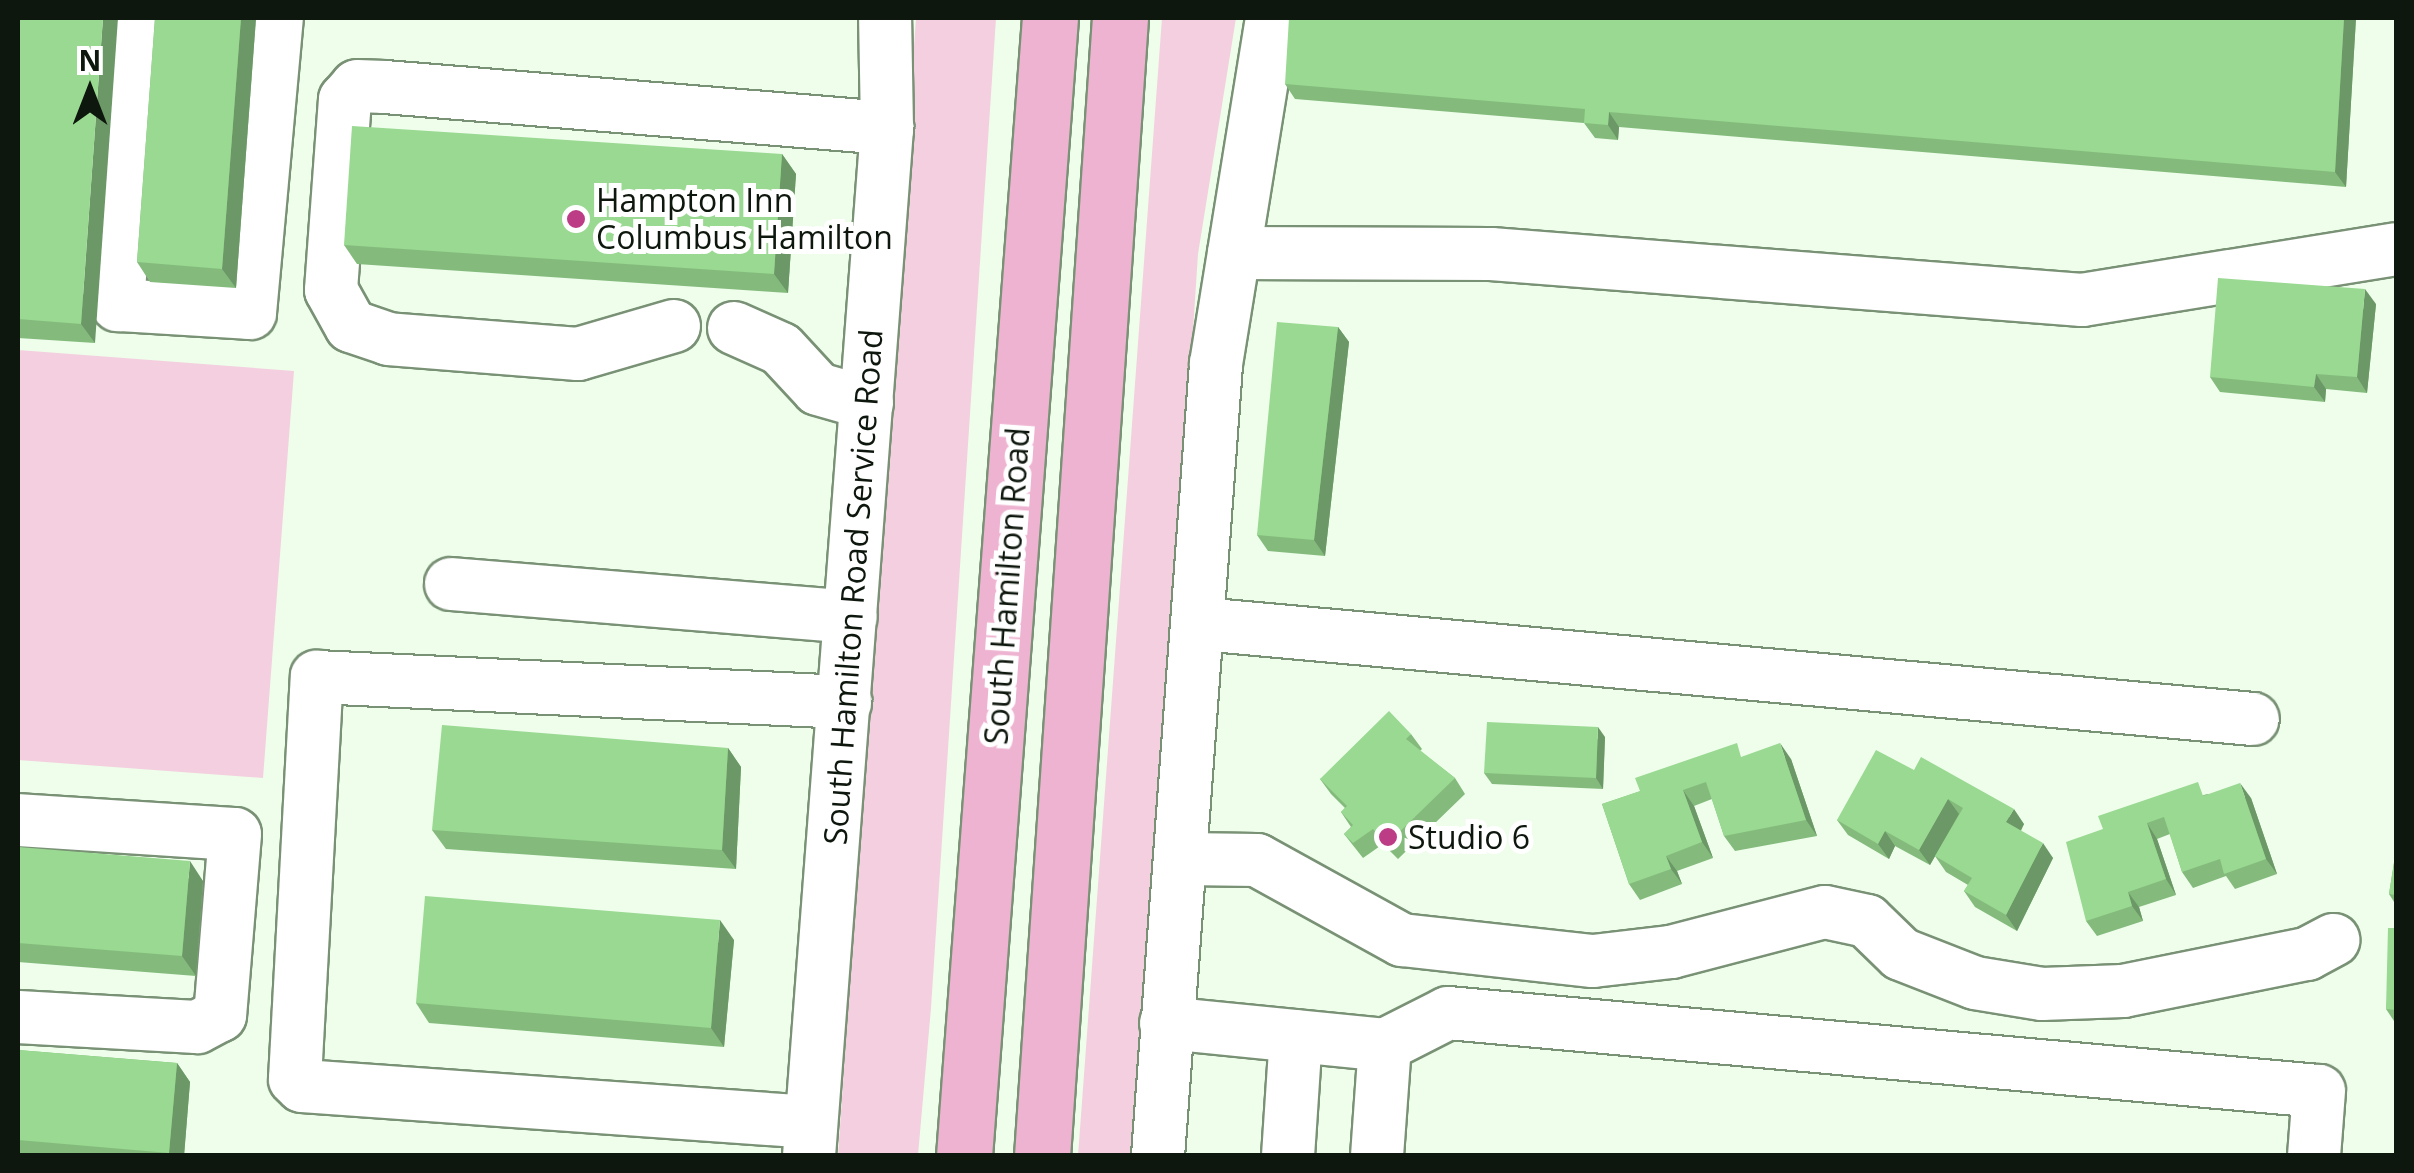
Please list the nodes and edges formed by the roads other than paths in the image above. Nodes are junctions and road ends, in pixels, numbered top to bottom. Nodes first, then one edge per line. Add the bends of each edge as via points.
1 (139, 18) edge
2 (278, 18) edge
3 (885, 18) edge
4 (1050, 18) edge
5 (1120, 18) edge
6 (1272, 18) edge
7 (887, 128) junction
8 (2396, 250) edge
9 (1234, 253) junction
10 (674, 326) dead end
11 (734, 328) dead end
12 (868, 403) junction
13 (451, 584) dead end
14 (851, 616) junction
15 (1200, 624) junction
16 (846, 702) junction
17 (2253, 719) dead end
18 (18, 820) edge
19 (1184, 859) junction
20 (2333, 940) dead end
21 (18, 1018) edge
22 (1166, 1024) junction
23 (1296, 1036) junction
24 (1385, 1045) junction
25 (810, 1139) edge
26 (964, 1156) edge
27 (1042, 1156) edge
28 (1158, 1156) edge
29 (1288, 1156) edge
30 (1377, 1156) edge
31 (2314, 1156) edge

1 - 2 street via 118,305 250,312
3 - 7 street, South Hamilton Road Service Road
4 - 26 main road, South Hamilton Road
5 - 27 main road
6 - 9 street
7 - 10 street via 385,87 357,86 344,100 331,290 351,326 389,338 578,354
7 - 12 street, South Hamilton Road Service Road
8 - 9 street via 2082,300 1491,254
9 - 15 street via 1216,364
11 - 12 street via 781,350 818,389
12 - 14 street, South Hamilton Road Service Road
13 - 14 street
14 - 16 street, South Hamilton Road Service Road
15 - 17 street
15 - 19 street
16 - 25 street, South Hamilton Road Service Road
16 - 25 street via 317,677 295,1079 302,1086
18 - 21 street via 235,834 220,1014 196,1027
19 - 20 street via 1257,860 1402,940 1593,960 1671,952 1825,912 1866,921 1901,954 1975,984 2042,994 2123,991 2307,954
19 - 22 street
22 - 23 street
22 - 28 street
23 - 24 street
23 - 29 street
24 - 30 street
24 - 31 street via 1448,1013 2320,1091

